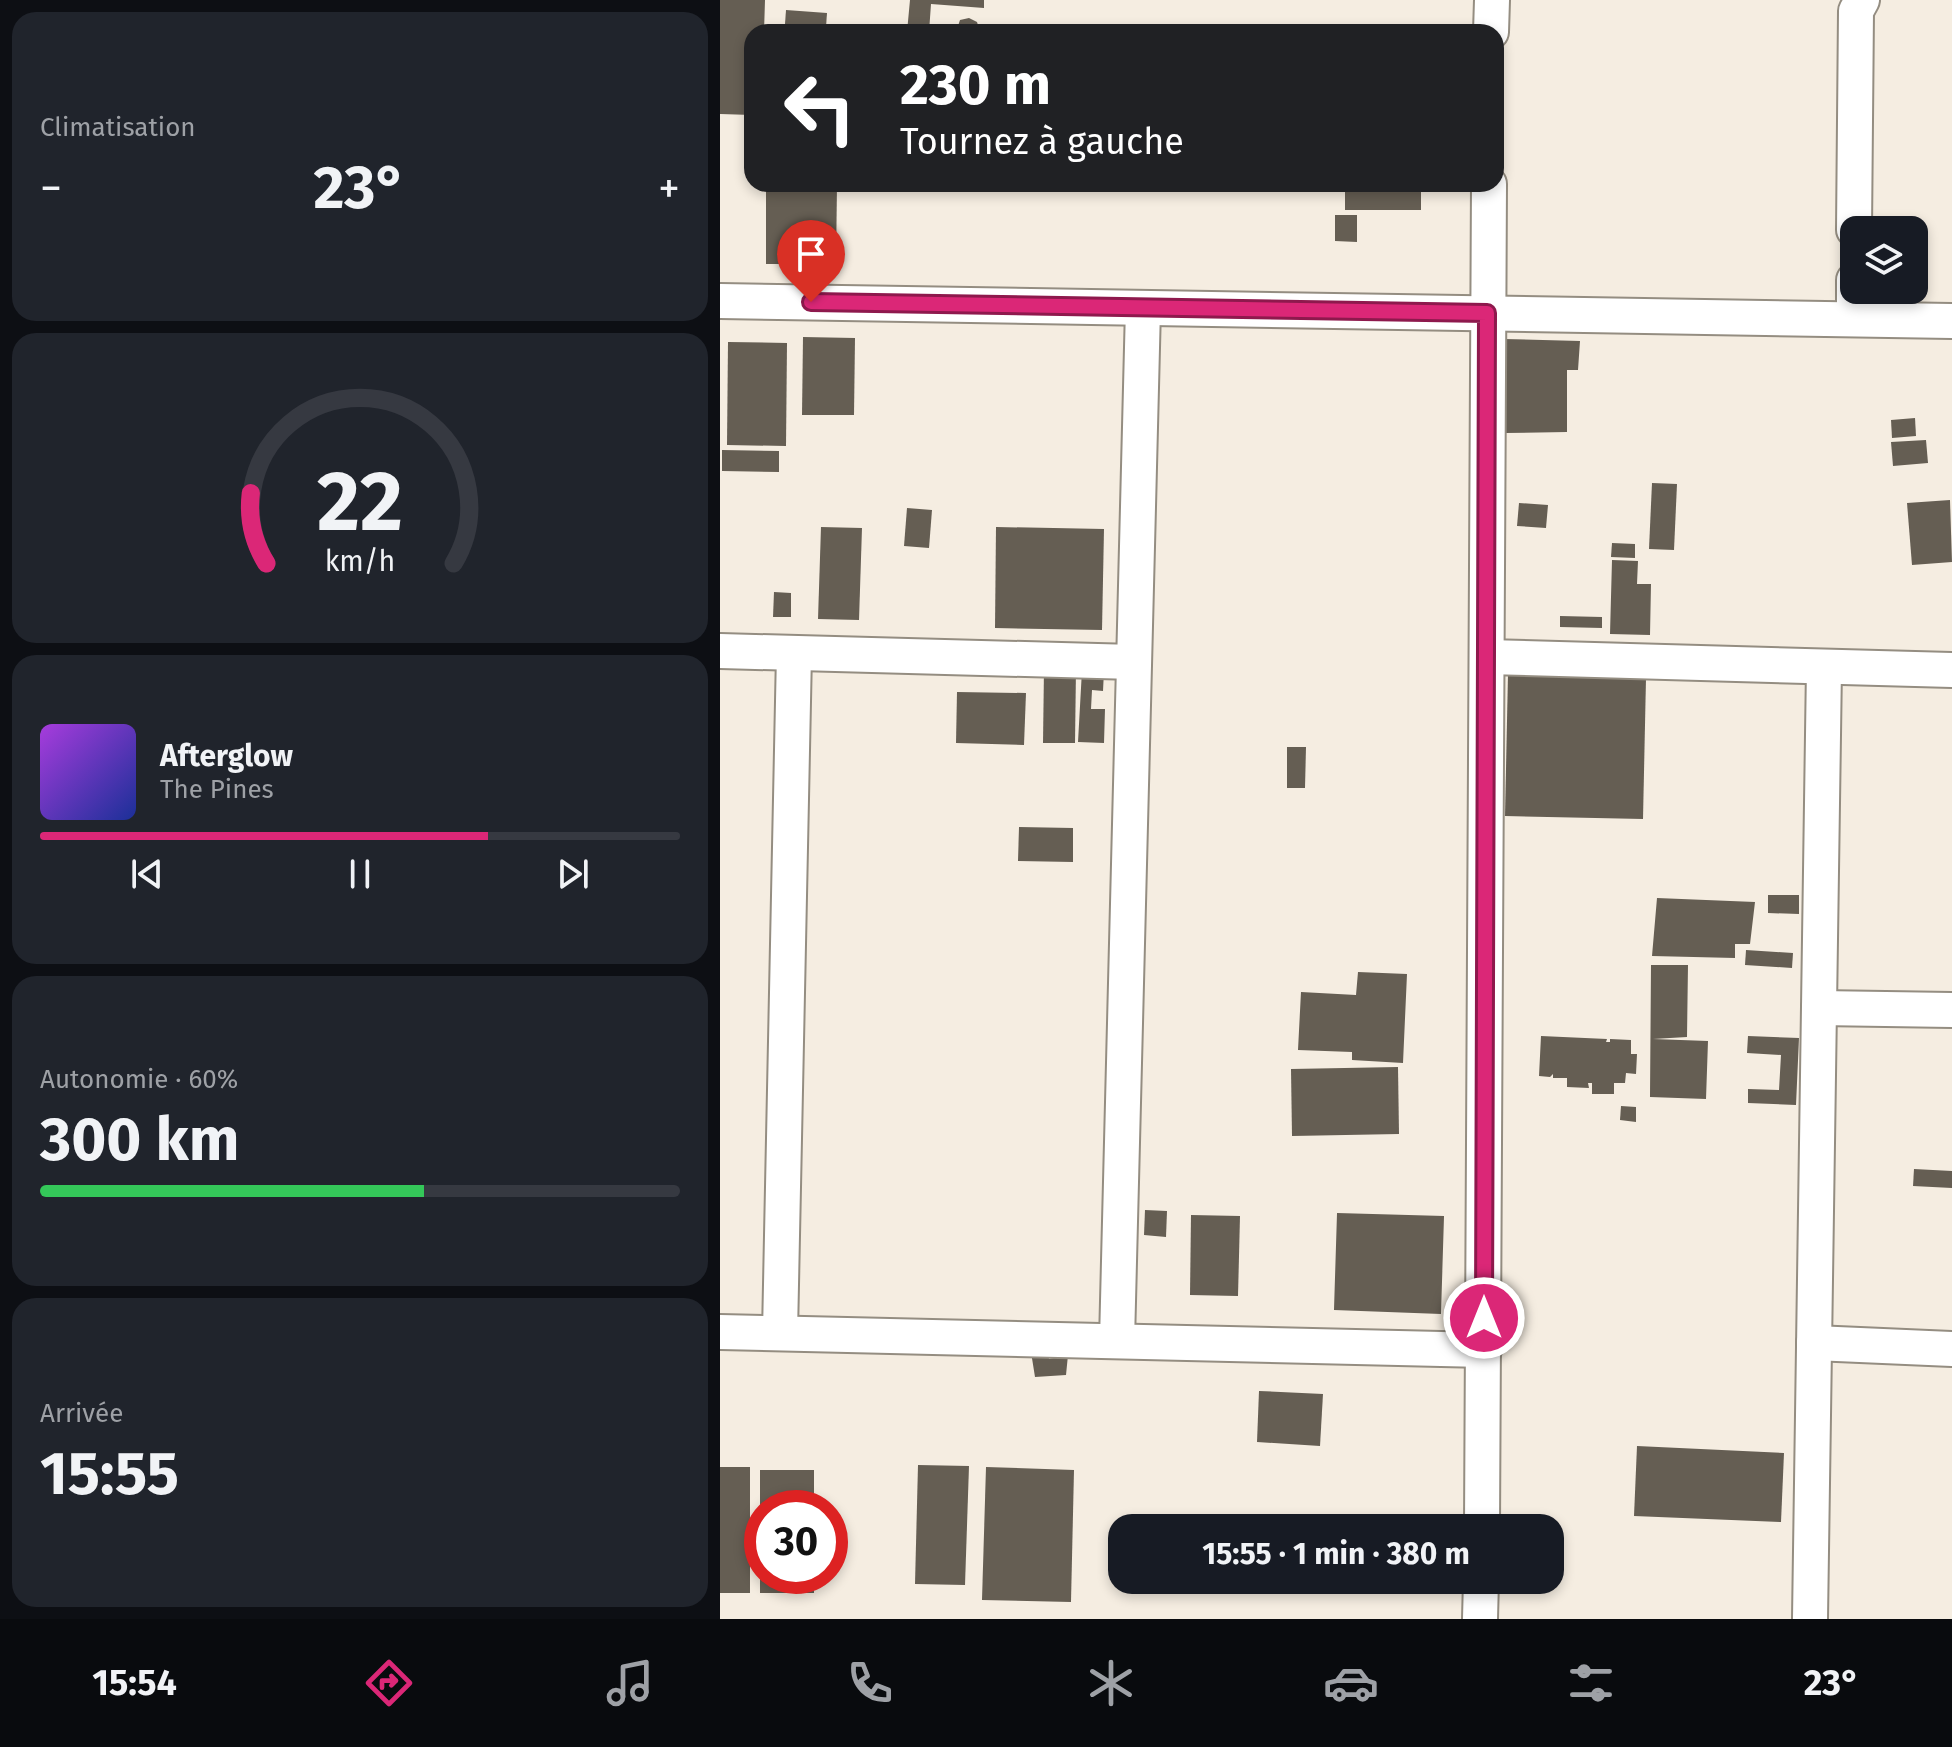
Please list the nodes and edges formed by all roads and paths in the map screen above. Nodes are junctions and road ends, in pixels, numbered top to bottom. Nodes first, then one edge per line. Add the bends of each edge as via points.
1 (1492, 0) edge
2 (1862, 0) edge
3 (1491, 24) edge
4 (1489, 192) edge
5 (1854, 216) edge
6 (720, 301) edge
7 (1854, 304) edge
8 (1143, 308) junction
9 (1487, 313) junction
10 (1854, 319) junction
11 (1952, 321) edge
12 (720, 651) edge
13 (794, 653) junction
14 (1487, 657) junction
15 (1134, 662) junction
16 (1824, 667) junction
17 (1952, 670) edge
18 (1819, 1008) junction
19 (1952, 1010) edge
20 (720, 1332) edge
21 (780, 1333) junction
22 (1117, 1341) junction
23 (1814, 1343) junction
24 (1952, 1349) edge
25 (1484, 1350) junction
26 (1482, 1514) edge
27 (1481, 1594) edge
28 (1480, 1619) edge
29 (1810, 1619) edge

1 - 3 street
2 - 5 street via 1856,11
4 - 9 street
6 - 8 street
7 - 10 street
8 - 9 street
8 - 15 street
9 - 10 street
9 - 14 street
10 - 11 street
12 - 13 street
13 - 15 street
13 - 21 street
14 - 16 street
14 - 25 street
15 - 22 street
16 - 17 street
16 - 18 street
18 - 19 street
18 - 23 street
20 - 21 street
21 - 22 street
22 - 25 street
23 - 24 street
23 - 29 street
25 - 26 street
27 - 28 street

